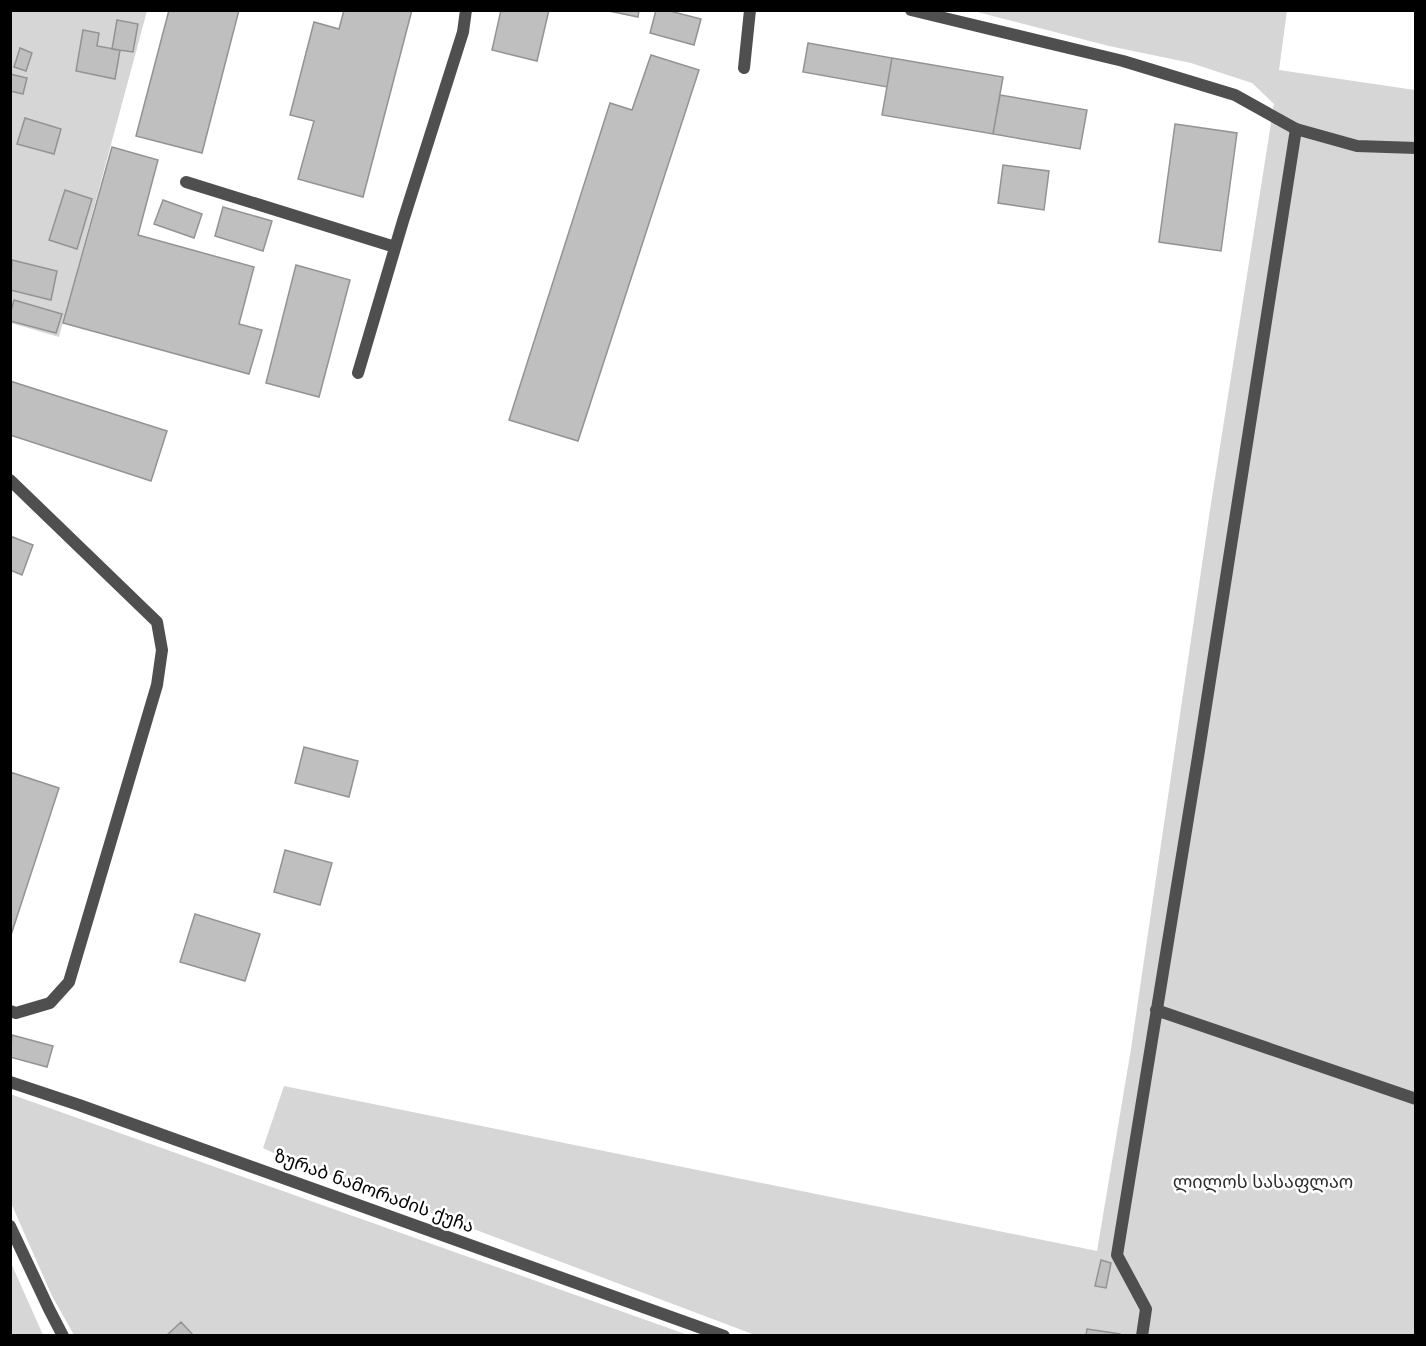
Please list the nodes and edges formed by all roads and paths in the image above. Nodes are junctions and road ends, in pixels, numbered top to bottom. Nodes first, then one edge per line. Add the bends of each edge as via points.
1 (466, 10) edge
2 (750, 10) edge
3 (911, 10) edge
4 (744, 68) dead end
5 (1296, 129) junction
6 (1416, 148) edge
7 (186, 182) dead end
8 (395, 247) junction
9 (358, 373) dead end
10 (10, 480) edge
11 (1156, 1010) junction
12 (10, 1011) edge
13 (10, 1082) edge
14 (1416, 1099) edge
15 (10, 1226) edge
16 (63, 1335) edge
17 (724, 1335) edge
18 (1142, 1335) edge

1 - 8 street via 463,32
2 - 4 street
3 - 5 street via 1123,61 1235,95
5 - 6 street via 1357,146
5 - 11 street
7 - 8 street
8 - 9 street
10 - 12 street via 157,622 162,650 158,684 69,982 50,1003 16,1013
11 - 14 street
11 - 18 street via 1117,1255 1146,1309
13 - 17 street, ზურაბ ნამორაძის ქუჩა
15 - 16 street

